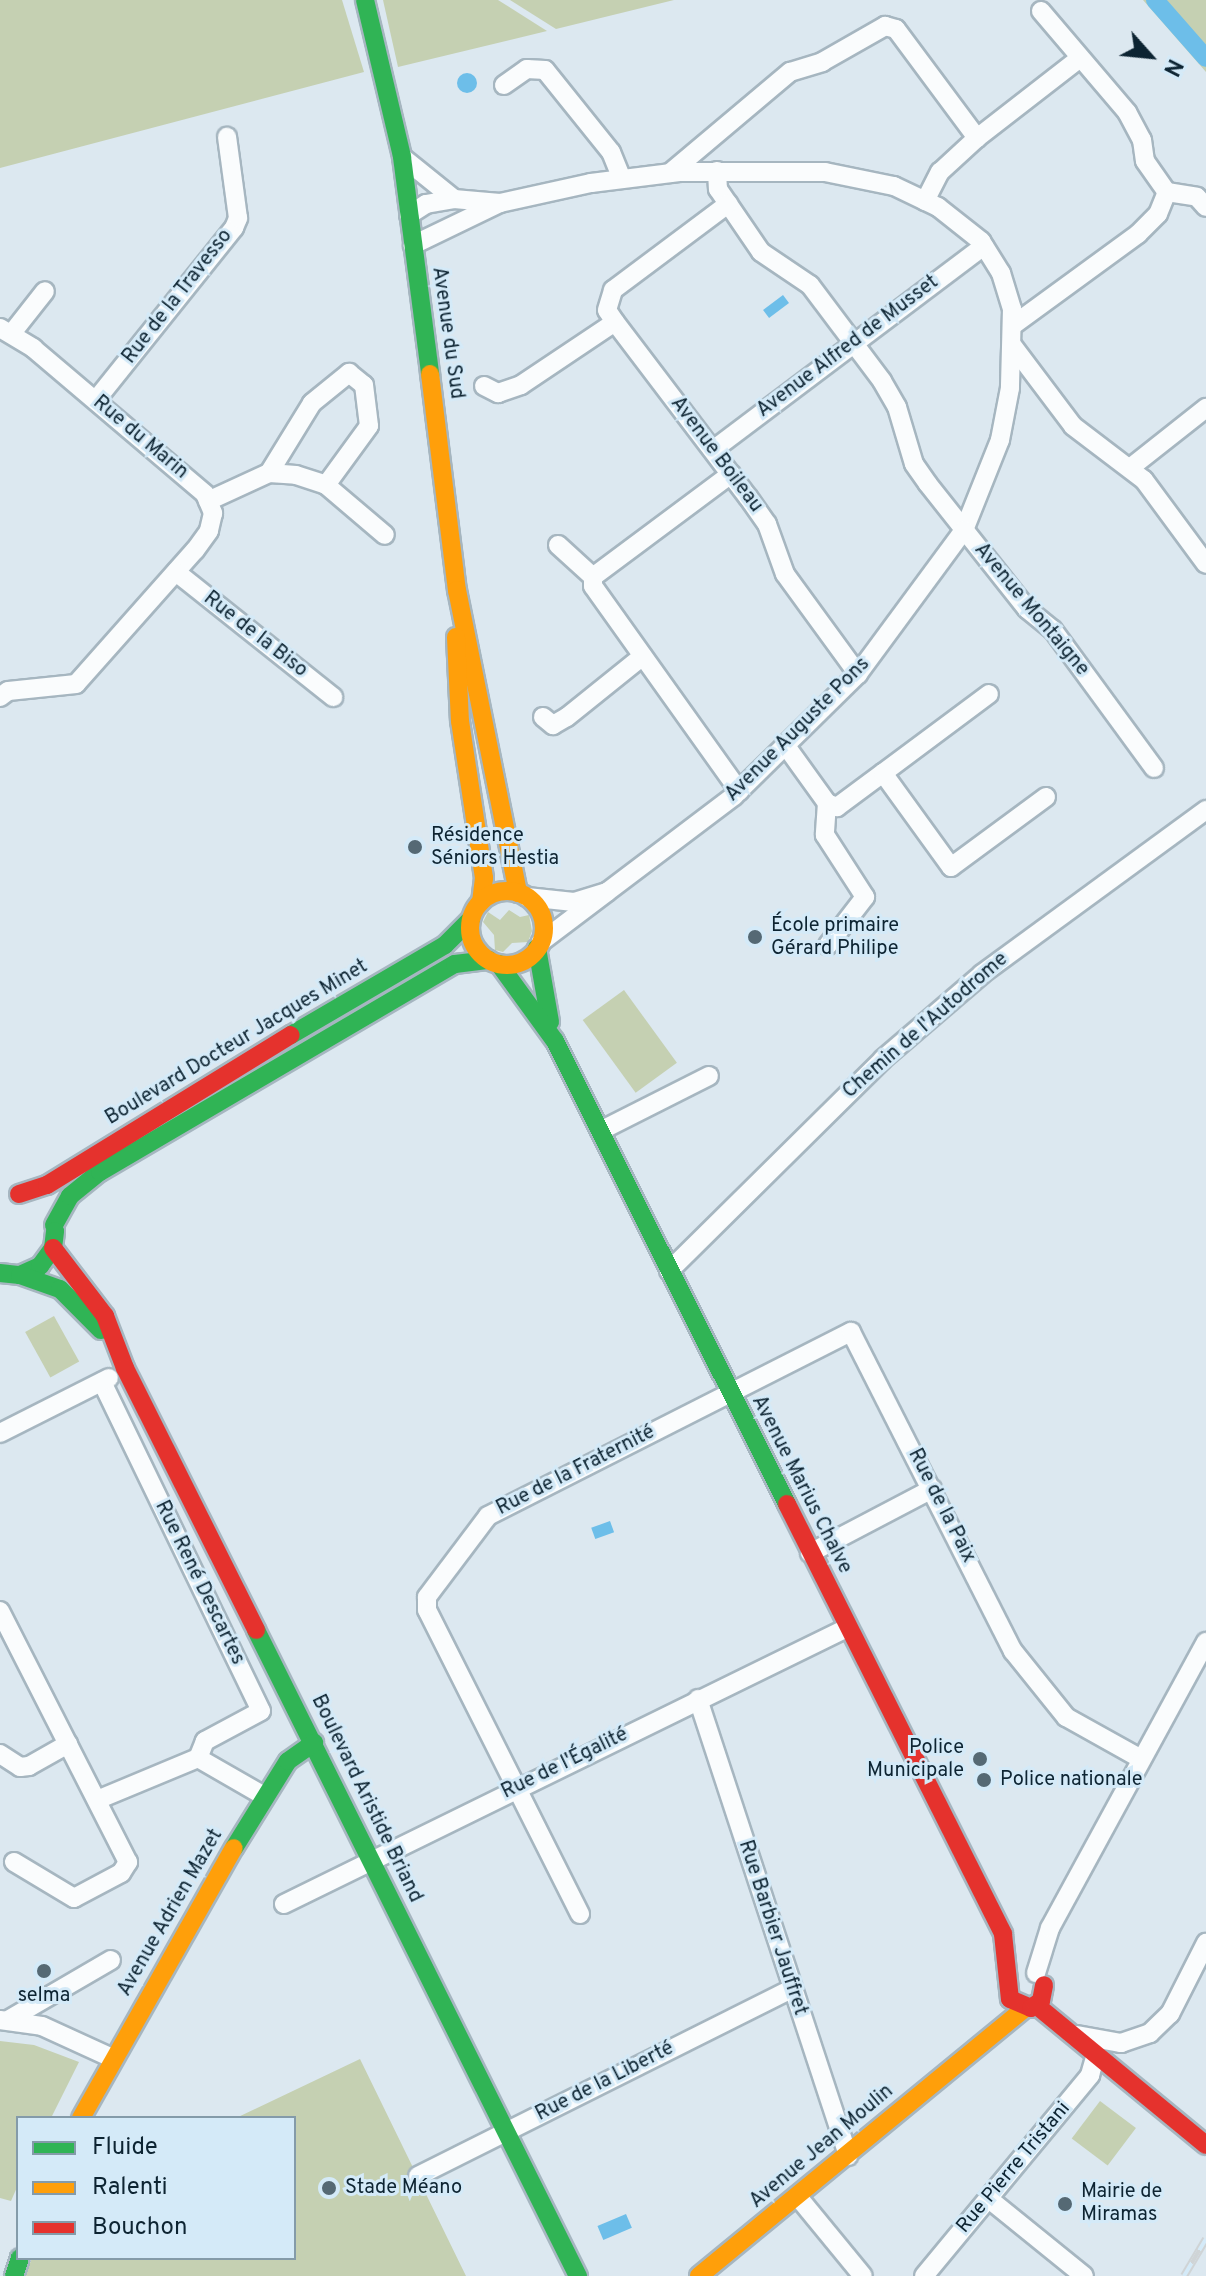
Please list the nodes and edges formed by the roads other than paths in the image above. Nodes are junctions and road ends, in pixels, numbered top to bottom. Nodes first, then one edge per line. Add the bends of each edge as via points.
1 (365, 0) edge
2 (1041, 11) dead end
3 (1079, 59) junction
4 (504, 85) dead end
5 (227, 137) dead end
6 (977, 138) junction
7 (402, 157) junction
8 (717, 171) junction
9 (670, 173) junction
10 (622, 179) junction
11 (1167, 192) junction
12 (454, 199) junction
13 (925, 201) junction
14 (500, 203) junction
15 (728, 204) junction
16 (1206, 207) edge
17 (409, 215) junction
18 (413, 245) junction
19 (984, 246) junction
20 (45, 291) dead end
21 (615, 322) junction
22 (6, 331) edge
23 (1012, 336) junction
24 (853, 342) junction
25 (484, 386) dead end
26 (96, 400) junction
27 (1206, 408) edge
28 (713, 450) junction
29 (1130, 468) junction
30 (269, 473) junction
31 (731, 474) junction
32 (326, 485) junction
33 (208, 501) junction
34 (964, 530) junction
35 (385, 535) dead end
36 (558, 545) dead end
37 (1206, 564) edge
38 (176, 572) junction
39 (593, 577) junction
40 (457, 590) junction
41 (643, 656) junction
42 (858, 674) junction
43 (989, 694) dead end
44 (0, 697) edge
45 (333, 697) dead end
46 (543, 717) dead end
47 (786, 746) junction
48 (1154, 768) dead end
49 (883, 773) junction
50 (739, 791) junction
51 (1046, 797) dead end
52 (827, 803) junction
53 (1206, 810) edge
54 (607, 892) junction
55 (522, 895) junction
56 (481, 902) junction
57 (471, 919) junction
58 (539, 945) junction
59 (828, 945) dead end
60 (494, 962) junction
61 (555, 1041) junction
62 (709, 1076) dead end
63 (600, 1131) junction
64 (10, 1195) edge
65 (54, 1225) junction
66 (53, 1248) junction
67 (669, 1271) junction
68 (0, 1273) edge
69 (20, 1275) junction
70 (113, 1342) junction
71 (125, 1368) junction
72 (102, 1382) junction
73 (730, 1393) junction
74 (0, 1433) edge
75 (932, 1489) junction
76 (810, 1553) junction
77 (0, 1611) edge
78 (847, 1628) junction
79 (1206, 1642) edge
80 (698, 1699) junction
81 (314, 1743) junction
82 (68, 1744) junction
83 (0, 1754) edge
84 (198, 1758) junction
85 (1141, 1759) junction
86 (519, 1787) junction
87 (264, 1796) junction
88 (97, 1800) junction
89 (371, 1858) junction
90 (14, 1862) dead end
91 (284, 1904) dead end
92 (580, 1914) dead end
93 (1206, 1943) edge
94 (1008, 1949) junction
95 (111, 1960) dead end
96 (1036, 1976) junction
97 (1008, 1986) junction
98 (791, 1989) junction
99 (1030, 2007) junction
100 (4, 2020) edge
101 (971, 2049) junction
102 (1100, 2054) junction
103 (112, 2058) junction
104 (82, 2116) edge
105 (507, 2132) junction
106 (1206, 2145) edge
107 (848, 2156) junction
108 (418, 2176) dead end
109 (798, 2197) junction
110 (989, 2199) junction
111 (578, 2276) edge
112 (699, 2276) edge
113 (863, 2276) edge
114 (924, 2276) edge
115 (1084, 2276) edge

1 - 7 main road, Avenue du Sud
2 - 3 street
3 - 6 street
3 - 11 street via 1127,112 1142,140 1145,161
4 - 10 street via 527,69 545,70 611,152
5 - 26 street, Rue de la Travesso via 238,218 234,228
6 - 9 street via 896,29 885,26 822,62 790,72
6 - 13 street via 940,172
7 - 12 street
7 - 17 main road, Avenue du Sud
8 - 9 street, Avenue Auguste Pons
8 - 13 street, Avenue Auguste Pons via 825,172 894,186
8 - 15 street, Avenue Montaigne via 718,189
9 - 10 street, Avenue Auguste Pons
10 - 14 street, Avenue Auguste Pons
11 - 16 street via 1197,197
11 - 23 street via 1158,214 1138,234
12 - 14 street
12 - 17 street via 426,204
13 - 19 street, Avenue Auguste Pons
14 - 18 street
15 - 21 street via 613,290 607,310
15 - 24 street, Avenue Montaigne via 761,252 810,285
17 - 18 main road, Avenue du Sud
18 - 40 main road, Avenue du Sud
19 - 23 street, Avenue Auguste Pons via 1001,273
19 - 24 street, Avenue Alfred de Musset
20 - 22 street
21 - 25 street via 521,385 498,393
21 - 28 street, Avenue Boileau
22 - 26 street, Rue du Marin
23 - 29 street via 1073,426
23 - 34 street, Avenue Auguste Pons via 1000,440
24 - 28 street, Avenue Alfred de Musset
24 - 34 street, Avenue Montaigne via 897,407 914,464
26 - 33 street, Rue du Marin
27 - 29 street
28 - 31 street, Avenue Boileau
29 - 37 street
30 - 32 street
30 - 32 street via 312,403 349,373 364,385 369,426
30 - 33 street
31 - 39 street
31 - 42 street, Avenue Boileau via 767,524 785,574
32 - 35 street
33 - 38 street via 213,513 209,531
34 - 42 street, Avenue Auguste Pons
34 - 48 street, Avenue Montaigne via 1027,609 1053,630
36 - 39 street
38 - 44 street via 76,684 8,691
38 - 45 street, Rue de la Biso
39 - 41 street via 593,586
40 - 55 main road, Avenue du Sud via 476,670 488,764
40 - 56 main road, Avenue du Sud via 460,721 484,878
41 - 46 street via 567,717 553,725
41 - 50 street
42 - 47 street, Avenue Auguste Pons
43 - 49 street
47 - 50 street, Avenue Auguste Pons
47 - 52 street
49 - 51 street via 951,867
49 - 52 street via 837,807
50 - 54 street, Avenue Auguste Pons
52 - 59 street via 825,835 865,897
53 - 67 street, Chemin de l'Autodrome via 949,1002 883,1059
54 - 55 street via 574,902
54 - 58 street, Avenue Auguste Pons
55 - 56 main road via 498,892
55 - 58 main road via 542,917
56 - 57 main road
57 - 60 main road via 471,938
57 - 64 main road, Boulevard Docteur Jacques Minet via 445,945 214,1079 47,1185
58 - 60 main road via 520,962
58 - 61 main road, Avenue Marius Chalve
60 - 61 main road, Avenue Marius Chalve
60 - 65 main road, Boulevard Docteur Jacques Minet via 455,964 100,1172 70,1196
61 - 63 main road, Avenue Marius Chalve
62 - 63 street
63 - 67 main road, Avenue Marius Chalve
64 - 65 main road via 38,1201
65 - 66 main road
66 - 69 main road via 40,1266
66 - 70 main road, Boulevard Aristide Briand via 92,1296
67 - 73 main road, Avenue Marius Chalve
68 - 69 main road, Boulevard Aristide Briand
69 - 70 main road, Boulevard Aristide Briand via 60,1289
70 - 71 main road, Boulevard Aristide Briand
71 - 72 street
71 - 81 main road, Boulevard Aristide Briand
72 - 74 street
72 - 84 street, Rue René Descartes via 261,1711 205,1741
73 - 75 street, Rue de la Paix via 851,1332
73 - 76 main road, Avenue Marius Chalve
73 - 86 street, Rue de la Fraternité via 488,1516 427,1597 427,1610
75 - 76 street
75 - 85 street, Rue de la Paix via 1013,1651 1066,1717
76 - 78 main road, Avenue Marius Chalve
77 - 82 street
78 - 80 street, Rue de l'Égalité
78 - 94 main road, Avenue Marius Chalve
79 - 85 street
80 - 86 street, Rue de l'Égalité
80 - 98 street, Rue Barbier Jauffret
81 - 87 main road, Avenue Adrien Mazet via 288,1761
81 - 89 main road, Boulevard Aristide Briand
82 - 83 street via 29,1766 20,1767
82 - 88 street
84 - 87 street
84 - 88 street
85 - 96 street via 1050,1928
86 - 89 street, Rue de l'Égalité
86 - 92 street
87 - 103 main road, Avenue Adrien Mazet
88 - 90 street via 128,1862 121,1873 74,1898
89 - 91 street, Rue de l'Égalité
89 - 105 main road, Boulevard Aristide Briand
93 - 102 street via 1157,2029
94 - 96 main road, Avenue Marius Chalve
94 - 97 main road, Avenue Marius Chalve
95 - 100 street
96 - 97 main road
96 - 99 main road
96 - 102 main road, Avenue Marius Chalve
97 - 99 main road via 1014,2004
97 - 101 main road, Avenue Jean Moulin
98 - 105 street, Rue de la Liberté
98 - 107 street, Rue Barbier Jauffret
99 - 101 main road, Avenue Jean Moulin
99 - 102 main road
100 - 103 street via 42,2026
101 - 107 main road, Avenue Jean Moulin
102 - 106 main road
102 - 110 street, Rue Pierre Tristani via 1090,2075
103 - 104 main road, Avenue Adrien Mazet
105 - 108 street, Rue de la Liberté
105 - 111 main road, Boulevard Aristide Briand
107 - 109 main road, Avenue Jean Moulin
109 - 112 main road, Avenue Jean Moulin
109 - 113 street
110 - 114 street, Rue Pierre Tristani
110 - 115 street

